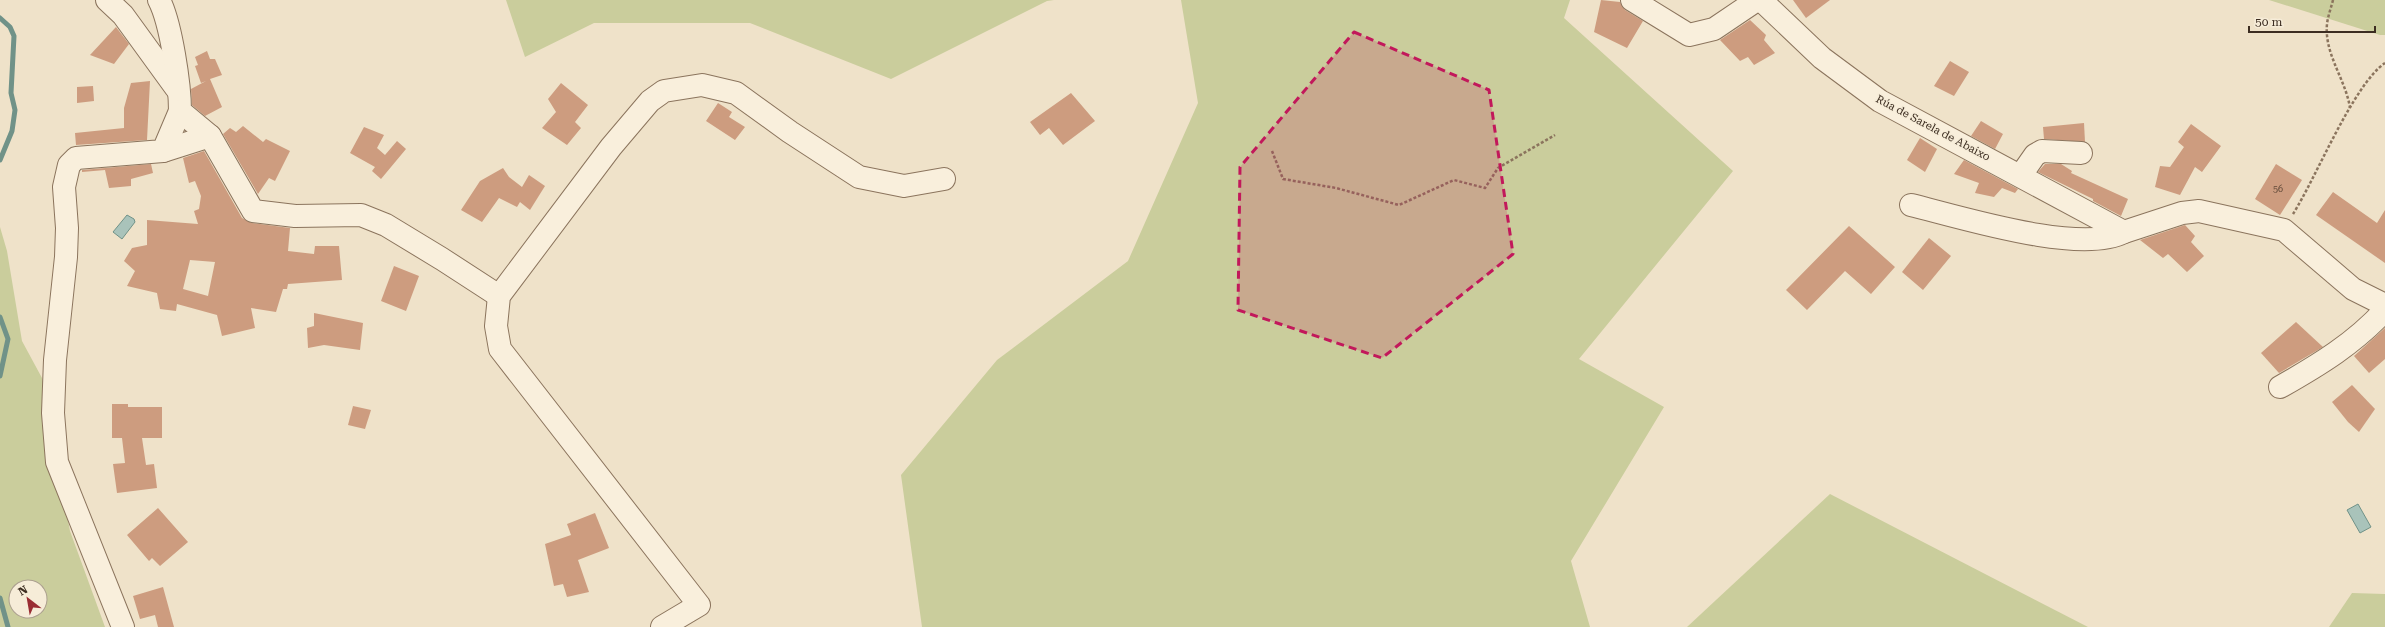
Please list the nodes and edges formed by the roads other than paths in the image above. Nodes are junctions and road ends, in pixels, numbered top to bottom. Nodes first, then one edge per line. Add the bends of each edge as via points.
1 (107, 0) edge
2 (159, 0) edge
3 (1632, 0) edge
4 (1757, 0) edge
5 (1761, 0) edge
6 (180, 102) junction
7 (210, 136) junction
8 (163, 151) junction
9 (2081, 153) dead end
10 (2022, 175) junction
11 (944, 179) dead end
12 (1911, 205) dead end
13 (2124, 232) junction
14 (498, 296) junction
15 (2385, 306) edge
16 (2385, 310) edge
17 (2280, 387) dead end
18 (123, 627) edge
19 (662, 627) edge

1 - 6 street via 123,15
2 - 6 street via 165,14
3 - 4 street via 1689,36 1714,30
5 - 10 street, Rúa de Sarela de Abaixo via 1822,58 1880,101
6 - 7 street
6 - 8 street
7 - 8 street
7 - 14 street via 253,211 295,216 361,214 386,225
8 - 18 street via 76,158 69,165 64,187 66,257 55,360 53,413 57,462
9 - 10 street via 2042,151 2035,155
10 - 13 street, Rúa de Sarela de Abaixo
11 - 14 street via 904,186 859,178 736,93 702,85 664,91 650,101 611,146
12 - 13 street via 1996,226 2056,237 2114,238
13 - 15 street via 2182,213 2199,211 2284,230 2353,289
14 - 19 street via 496,326 500,350 699,605
16 - 17 street via 2367,330 2344,348

